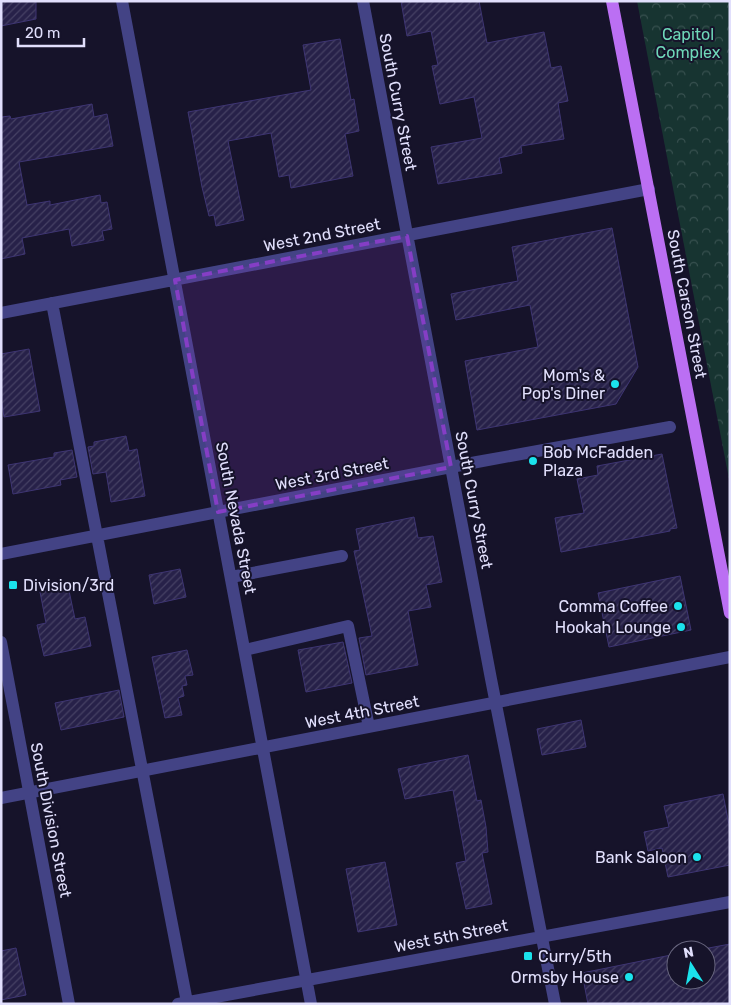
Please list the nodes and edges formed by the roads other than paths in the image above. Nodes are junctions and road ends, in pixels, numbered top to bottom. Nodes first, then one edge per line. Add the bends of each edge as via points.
1 (122, 1) edge
2 (363, 1) edge
3 (612, 1) edge
4 (649, 189) junction
5 (407, 236) junction
6 (175, 280) junction
7 (52, 303) junction
8 (1, 313) edge
9 (670, 427) dead end
10 (451, 467) junction
11 (218, 512) junction
12 (98, 536) junction
13 (1, 554) edge
14 (342, 556) dead end
15 (231, 577) junction
16 (730, 613) edge
17 (1, 642) edge
18 (245, 650) junction
19 (730, 657) edge
20 (495, 702) junction
21 (369, 727) junction
22 (264, 747) junction
23 (144, 771) junction
24 (29, 792) junction
25 (1, 798) edge
26 (730, 902) edge
27 (542, 935) junction
28 (306, 980) junction
29 (183, 1003) edge
30 (69, 1004) edge
31 (311, 1004) edge
32 (555, 1004) edge

1 - 6 street, South Nevada Street
2 - 5 street, South Curry Street
3 - 4 main road, South Carson Street
4 - 5 street, West 2nd Street
4 - 16 main road, South Carson Street
5 - 6 street, West 2nd Street
5 - 10 street, South Curry Street
6 - 7 street, West 2nd Street
6 - 11 street, South Nevada Street
7 - 8 street, West 2nd Street
7 - 12 street
9 - 10 street, West 3rd Street
10 - 11 street, West 3rd Street
10 - 20 street, South Curry Street
11 - 12 street, West 3rd Street
11 - 15 street, South Nevada Street
12 - 13 street, West 3rd Street
12 - 23 street
14 - 15 street
15 - 18 street, South Nevada Street
17 - 24 street, South Division Street
18 - 21 street via 348,626
18 - 22 street, South Nevada Street
19 - 20 street, West 4th Street
20 - 21 street, West 4th Street
20 - 27 street, South Curry Street
21 - 22 street, West 4th Street
22 - 23 street, West 4th Street
22 - 28 street, South Nevada Street
23 - 24 street, West 4th Street
23 - 29 street
24 - 25 street, West 4th Street
24 - 30 street, South Division Street
26 - 27 street, West 5th Street
27 - 28 street, West 5th Street
27 - 32 street, South Curry Street
28 - 29 street, West 5th Street
28 - 31 street, South Nevada Street

